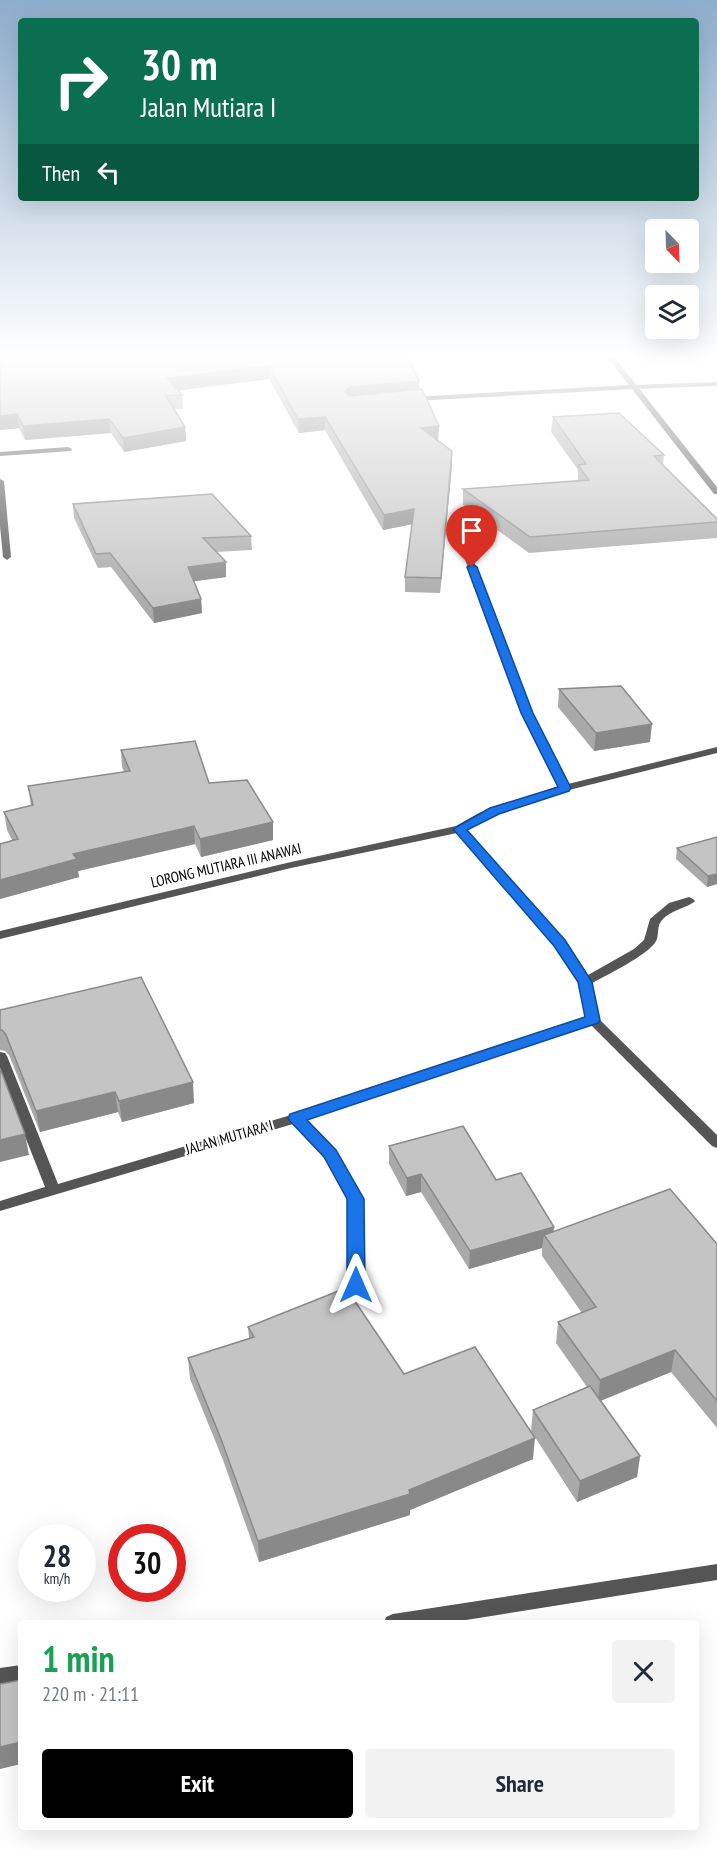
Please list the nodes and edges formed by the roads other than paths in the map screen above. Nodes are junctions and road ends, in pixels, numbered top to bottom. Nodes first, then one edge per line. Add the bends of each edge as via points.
1 (677, 439) edge
2 (68, 449) dead end
3 (0, 454) edge
4 (0, 481) edge
5 (717, 492) edge
6 (464, 546) dead end
7 (6, 557) dead end
8 (717, 750) edge
9 (565, 788) junction
10 (460, 829) junction
11 (689, 901) dead end
12 (0, 935) edge
13 (585, 982) junction
14 (593, 1020) junction
15 (0, 1056) edge
16 (296, 1118) junction
17 (717, 1143) edge
18 (53, 1190) junction
19 (0, 1206) edge
20 (356, 1285) dead end
21 (717, 1572) edge
22 (412, 1620) edge
23 (18, 1674) edge
24 (0, 1677) edge

1 - 5 street
2 - 3 street
4 - 7 street
6 - 9 street via 527,713
8 - 9 street, LORONG MUTIARA III ANAWAI
9 - 10 street, LORONG MUTIARA III ANAWAI via 498,809
10 - 12 street, LORONG MUTIARA III ANAWAI
10 - 13 street via 560,943
11 - 13 street via 673,906 654,922 650,941 638,952
13 - 14 street
14 - 16 street, JALAN MUTIARA I
14 - 17 street
15 - 18 street
16 - 18 street, JALAN MUTIARA I
16 - 20 street via 330,1154 356,1199
18 - 19 street, JALAN MUTIARA I
21 - 22 street
23 - 24 street

